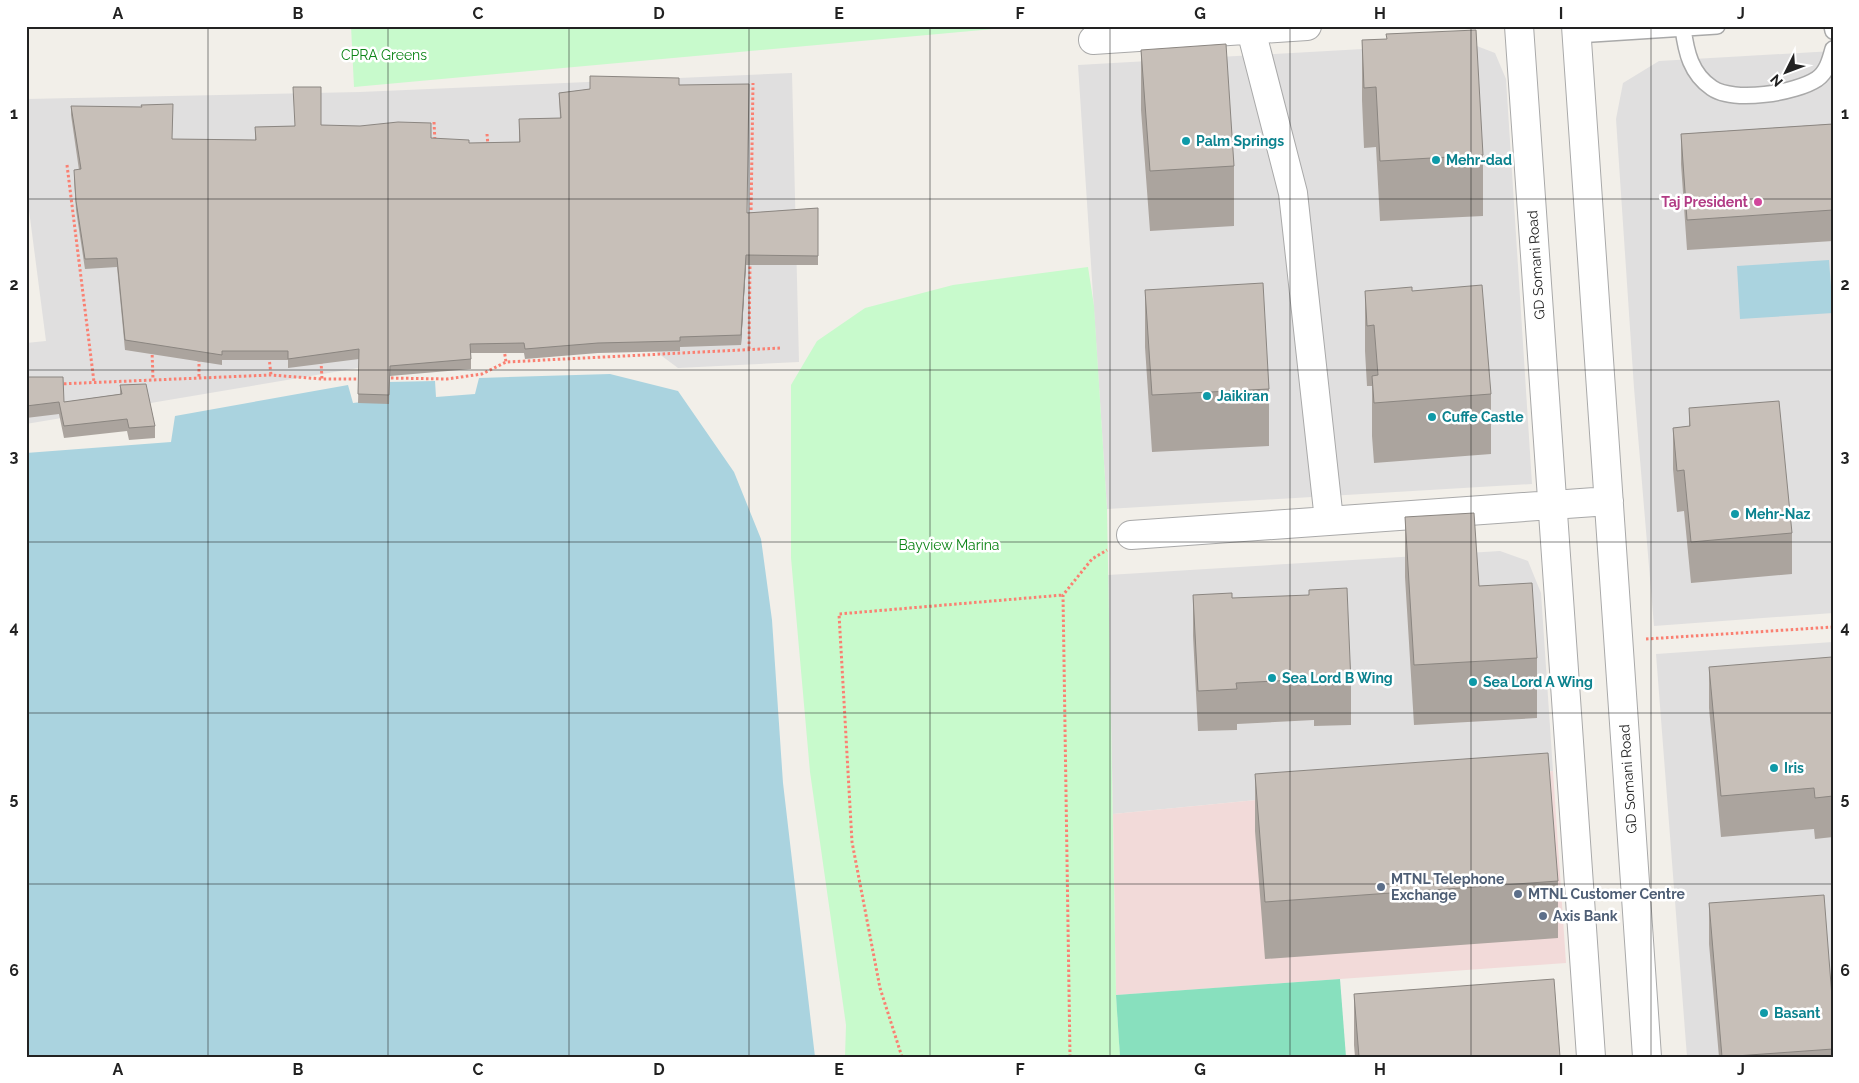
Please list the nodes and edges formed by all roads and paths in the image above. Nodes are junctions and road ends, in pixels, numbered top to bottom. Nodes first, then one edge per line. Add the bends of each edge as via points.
1 (1307, 26) edge
2 (1519, 26) edge
3 (1718, 26) edge
4 (1832, 26) edge
5 (1683, 28) junction
6 (1251, 30) junction
7 (1577, 30) edge
8 (1833, 31) edge
9 (1094, 40) dead end
10 (1833, 49) edge
11 (752, 84) dead end
12 (434, 122) dead end
13 (487, 134) dead end
14 (436, 152) edge
15 (489, 154) edge
16 (67, 165) dead end
17 (751, 221) edge
18 (750, 261) edge
19 (151, 340) edge
20 (504, 342) edge
21 (695, 342) edge
22 (647, 345) edge
23 (601, 347) edge
24 (780, 348) dead end
25 (749, 349) junction
26 (550, 350) edge
27 (695, 352) junction
28 (648, 355) junction
29 (269, 356) edge
30 (602, 357) junction
31 (199, 358) edge
32 (321, 360) edge
33 (551, 360) junction
34 (506, 362) junction
35 (447, 369) edge
36 (271, 375) junction
37 (199, 377) junction
38 (368, 378) edge
39 (376, 378) edge
40 (153, 379) junction
41 (322, 379) junction
42 (447, 379) junction
43 (94, 382) junction
44 (55, 384) edge
45 (1609, 501) junction
46 (1552, 504) junction
47 (1329, 520) junction
48 (1131, 535) joint
49 (1063, 595) junction
50 (1833, 627) edge
51 (1619, 641) junction
52 (902, 1057) edge
53 (1070, 1057) edge
54 (1591, 1057) edge
55 (1647, 1057) edge

1 - 6 street
2 - 46 street, GD Somani Road
3 - 5 lane
4 - 8 lane
5 - 7 lane
5 - 10 lane via 1692,66 1702,80 1726,94 1750,95 1798,87 1817,79 1829,65
6 - 9 street
6 - 47 street via 1293,193
7 - 45 street, GD Somani Road
11 - 17 path
12 - 14 path
13 - 15 path
16 - 43 path
18 - 25 path
19 - 40 path
20 - 34 path
21 - 27 path
22 - 28 path
23 - 30 path
24 - 25 path
25 - 27 path
26 - 33 path
27 - 28 path
28 - 30 path
29 - 36 path
30 - 33 path
31 - 37 path
32 - 41 path
33 - 34 path
34 - 42 path via 482,374
35 - 42 path
36 - 37 path
36 - 41 path
37 - 40 path
38 - 41 path
39 - 42 path
40 - 43 path
43 - 44 path
45 - 46 street
45 - 51 street, GD Somani Road
46 - 47 street
46 - 54 street, GD Somani Road
47 - 48 street
48 - 49 path via 1092,560
49 - 52 path via 839,614 852,842 880,988
49 - 53 path
50 - 51 path
51 - 55 street, GD Somani Road

